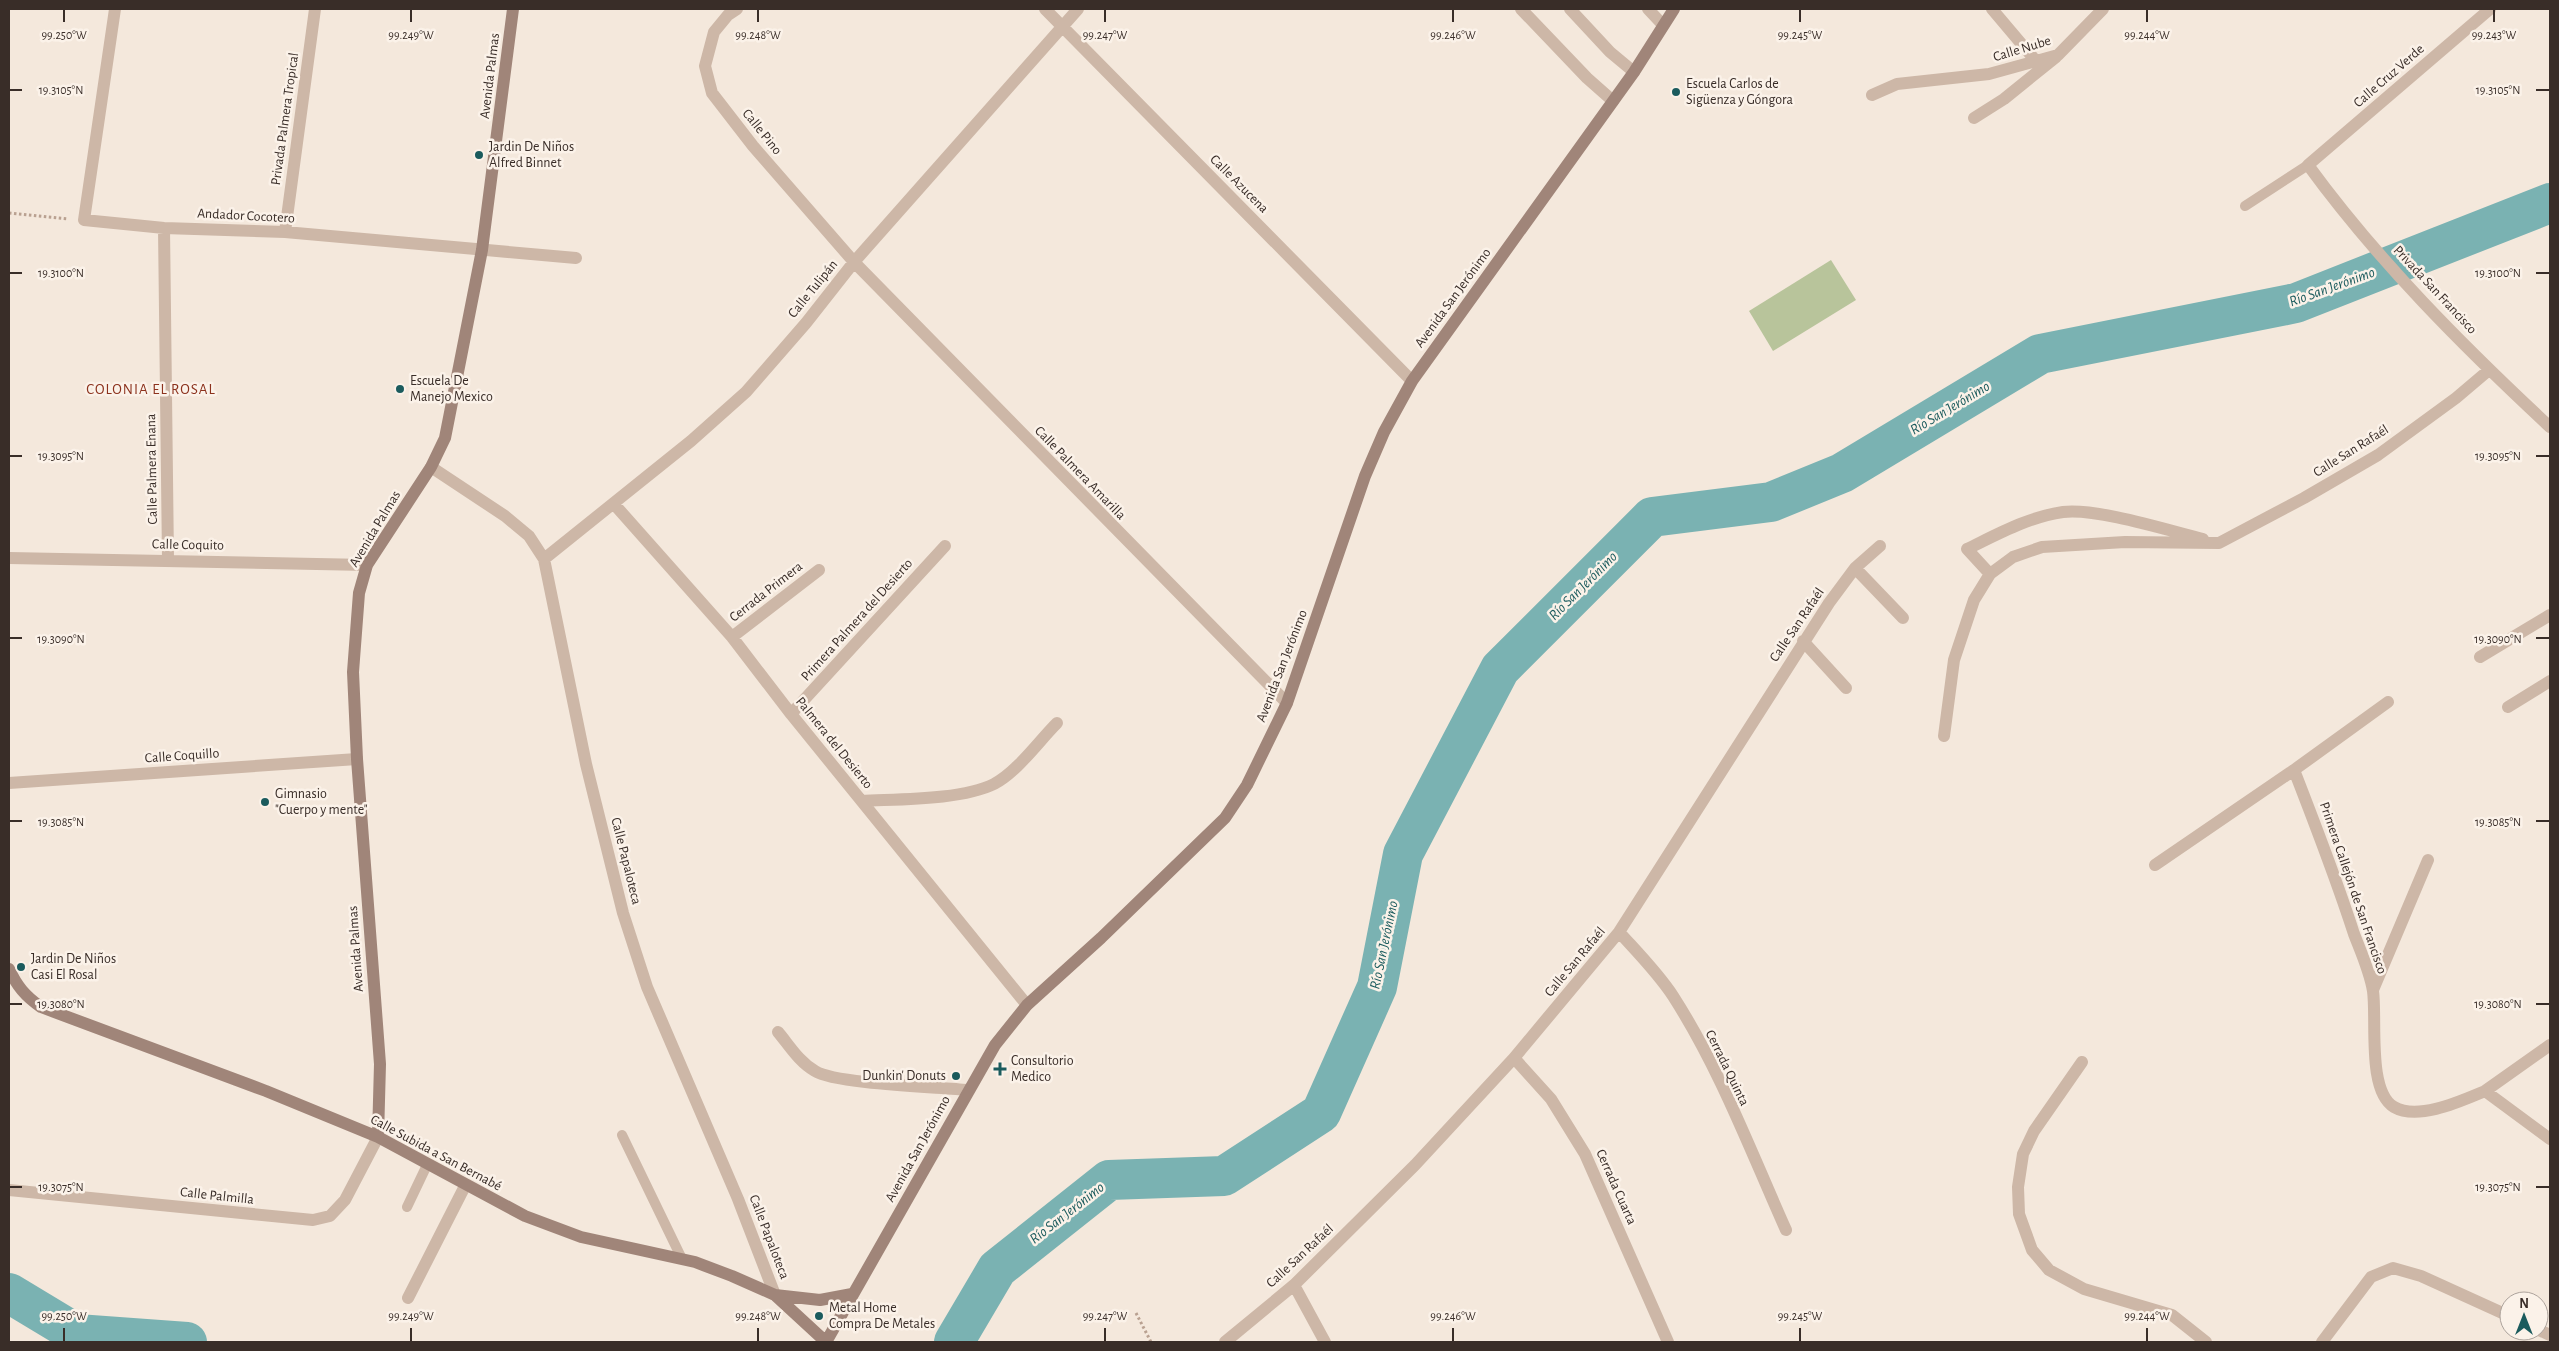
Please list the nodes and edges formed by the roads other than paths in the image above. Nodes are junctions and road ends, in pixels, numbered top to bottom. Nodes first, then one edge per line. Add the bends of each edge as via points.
1 (115, 9) edge
2 (315, 9) edge
3 (513, 9) edge
4 (737, 9) edge
5 (1045, 9) edge
6 (1078, 9) edge
7 (1521, 9) edge
8 (1570, 9) edge
9 (1648, 9) edge
10 (1674, 9) edge
11 (1992, 9) edge
12 (2103, 9) edge
13 (2490, 9) edge
14 (1664, 25) junction
15 (1062, 27) junction
16 (2039, 65) junction
17 (1634, 72) junction
18 (1872, 94) dead end
19 (1613, 101) junction
20 (1974, 118) dead end
21 (2308, 165) junction
22 (2245, 206) dead end
23 (164, 228) junction
24 (286, 232) junction
25 (482, 250) junction
26 (576, 258) dead end
27 (854, 262) junction
28 (2489, 370) junction
29 (1412, 381) junction
30 (2550, 427) edge
31 (430, 467) junction
32 (614, 504) junction
33 (2219, 543) junction
34 (945, 546) dead end
35 (1880, 546) dead end
36 (9, 558) edge
37 (544, 559) junction
38 (168, 560) junction
39 (367, 565) junction
40 (1855, 568) junction
41 (818, 570) dead end
42 (1990, 574) junction
43 (2550, 616) edge
44 (1903, 618) dead end
45 (732, 637) junction
46 (1803, 641) junction
47 (2480, 657) dead end
48 (2550, 681) edge
49 (1846, 688) dead end
50 (2388, 702) dead end
51 (1287, 703) junction
52 (2508, 707) dead end
53 (791, 714) junction
54 (1057, 723) dead end
55 (1944, 736) dead end
56 (357, 759) junction
57 (2294, 770) junction
58 (9, 783) edge
59 (862, 801) junction
60 (2428, 860) dead end
61 (2155, 865) dead end
62 (1619, 932) junction
63 (9, 968) edge
64 (13, 987) edge
65 (2373, 990) junction
66 (1027, 1005) junction
67 (778, 1032) dead end
68 (2550, 1045) edge
69 (1514, 1058) junction
70 (2082, 1062) dead end
71 (967, 1090) junction
72 (2484, 1091) junction
73 (622, 1135) dead end
74 (378, 1137) junction
75 (2550, 1139) edge
76 (427, 1165) junction
77 (465, 1186) junction
78 (9, 1190) edge
79 (407, 1208) dead end
80 (1786, 1230) dead end
81 (682, 1259) junction
82 (1294, 1285) junction
83 (852, 1294) junction
84 (775, 1295) junction
85 (408, 1298) dead end
86 (2499, 1311) edge
87 (826, 1342) edge
88 (1225, 1342) edge
89 (1325, 1342) edge
90 (1668, 1342) edge
91 (2206, 1342) edge
92 (2322, 1342) edge

1 - 23 street, Andador Cocotero via 84,220
2 - 24 street, Privada Palmera Tropical
3 - 25 street, Avenida Palmas
4 - 27 street, Calle Pino via 714,32 708,48 705,66 712,93 759,153
5 - 15 street, Calle Azucena
6 - 15 street, Calle Tulipán
7 - 19 street
8 - 17 street via 1610,52
9 - 14 street
10 - 14 street, Avenida San Jerónimo
11 - 16 street
12 - 16 street, Calle Nube via 2058,55
13 - 21 street, Calle Cruz Verde
14 - 17 street, Avenida San Jerónimo
15 - 27 street, Calle Tulipán
15 - 29 street, Calle Azucena
16 - 18 street, Calle Nube via 1961,79 1897,84
16 - 20 street, Calle Nube
17 - 19 street, Avenida San Jerónimo
19 - 29 street, Avenida San Jerónimo
21 - 22 lane
21 - 28 street, Privada San Francisco via 2342,212
23 - 24 street, Andador Cocotero
23 - 38 street, Calle Palmera Enana
24 - 25 street, Andador Cocotero
25 - 26 street, Andador Cocotero
25 - 31 street, Avenida Palmas via 445,438
27 - 32 street, Calle Tulipán via 746,392
27 - 51 street, Calle Palmera Amarilla
28 - 30 street, Privada San Francisco
28 - 33 street, Calle San Rafaél via 2378,454
29 - 51 street, Avenida San Jerónimo via 1365,476
31 - 37 street, Calle Papaloteca via 506,516 529,536
31 - 39 street, Avenida Palmas
32 - 37 street, Calle Tulipán
32 - 45 street, Palmera del Desierto
33 - 42 street, Calle San Rafaél via 2125,542 2042,547 2013,557
33 - 42 street via 2092,513 2064,512 2021,522 1967,549
34 - 53 street, Primera Palmera del Desierto
35 - 40 street, Calle San Rafaél
36 - 38 street, Calle Coquito
37 - 84 street, Calle Papaloteca via 586,764 623,913 647,987 738,1199
38 - 39 street, Calle Coquito
39 - 56 street, Avenida Palmas via 360,584 353,672
40 - 44 street
40 - 46 street, Calle San Rafaél
41 - 45 street, Cerrada Primera
42 - 55 street, Calle San Rafaél via 1974,600 1954,660
43 - 47 street
45 - 53 street, Palmera del Desierto
46 - 49 street
46 - 62 street, Calle San Rafaél
48 - 52 street
50 - 57 street
51 - 66 street, Avenida San Jerónimo via 1247,785 1224,818
53 - 59 street, Palmera del Desierto
54 - 59 street via 1008,774 994,784 973,791 936,796
56 - 58 street, Calle Coquillo
56 - 74 street, Avenida Palmas via 380,1064
57 - 61 street
57 - 65 street, Primera Callejón de San Francisco via 2333,869
59 - 66 street, Palmera del Desierto
60 - 65 street
62 - 69 street, Calle San Rafaél
62 - 80 street, Cerrada Quinta via 1673,996 1713,1068
63 - 64 street, Calle Subida a San Bernabé
64 - 74 street, Calle Subida a San Bernabé via 41,1007 266,1090
65 - 72 street, Primera Callejón de San Francisco via 2377,1072 2382,1094 2393,1107 2408,1112 2428,1111
66 - 71 street, Avenida San Jerónimo via 995,1045
67 - 71 street via 802,1062 816,1072 838,1078
68 - 72 street, Primera Callejón de San Francisco
69 - 82 street, Calle San Rafaél via 1415,1165
69 - 90 street, Cerrada Cuarta via 1551,1099 1585,1154
70 - 91 street via 2034,1132 2023,1154 2018,1187 2019,1214 2032,1250 2049,1270 2084,1289 2172,1315
71 - 83 street, Avenida San Jerónimo via 904,1207
72 - 75 street
73 - 81 lane
74 - 76 street, Calle Subida a San Bernabé
74 - 78 street, Calle Palmilla via 351,1192 330,1216 313,1220
76 - 77 street, Calle Subida a San Bernabé
76 - 79 lane
77 - 81 street, Calle Subida a San Bernabé via 525,1216 581,1237
77 - 85 street
81 - 84 street, Calle Subida a San Bernabé via 711,1267
82 - 88 street, Calle San Rafaél
82 - 89 street
83 - 84 street via 820,1300
83 - 87 street, Avenida San Jerónimo
84 - 87 street, Calle Subida a San Bernabé
86 - 92 street via 2421,1276 2393,1268 2371,1277

